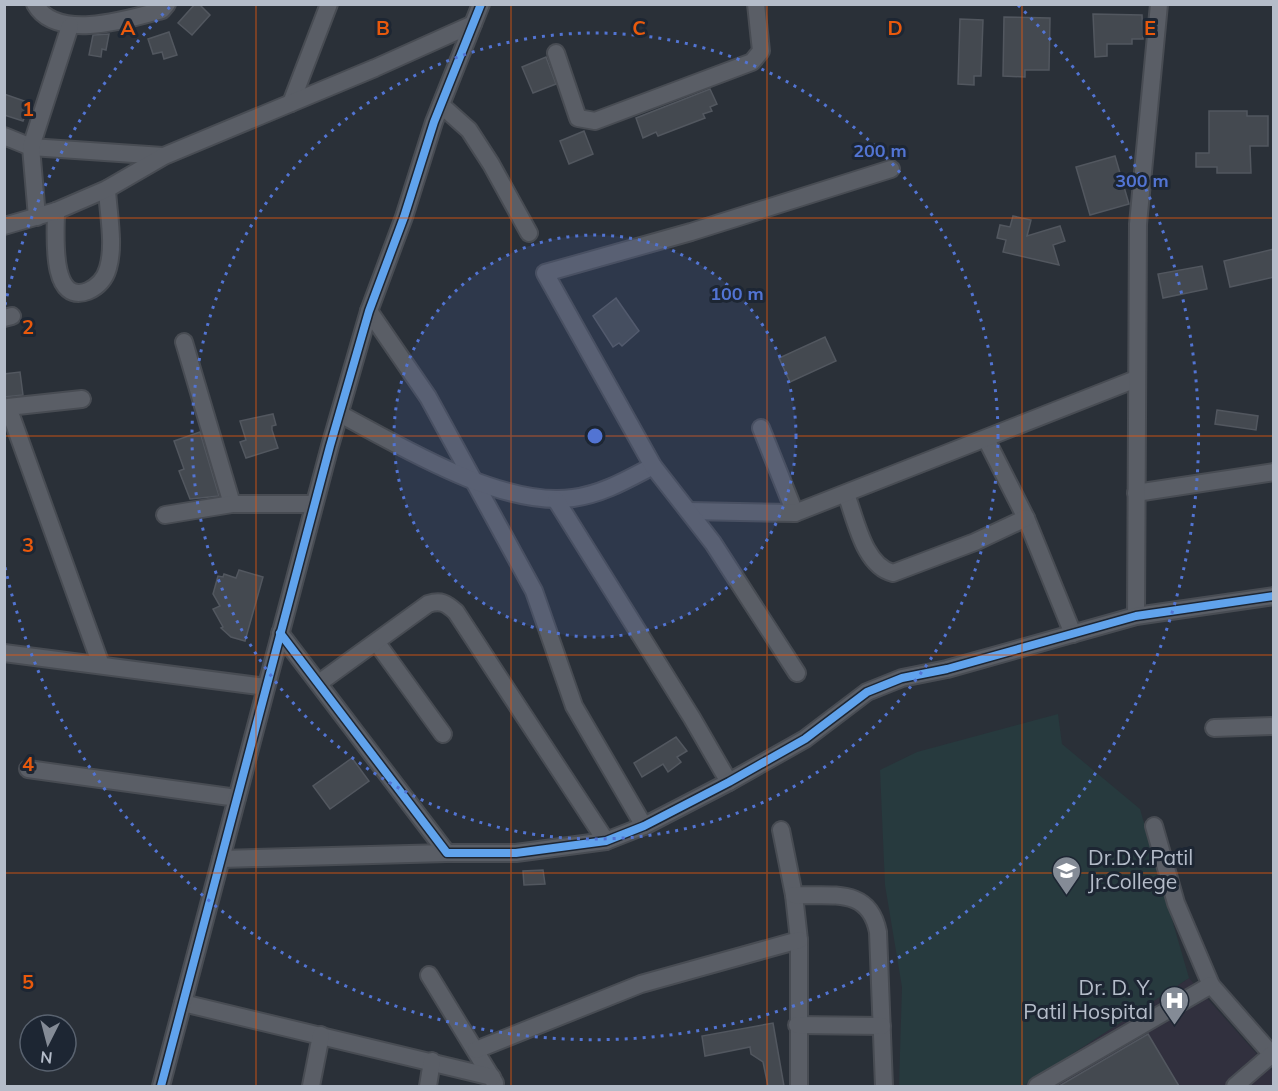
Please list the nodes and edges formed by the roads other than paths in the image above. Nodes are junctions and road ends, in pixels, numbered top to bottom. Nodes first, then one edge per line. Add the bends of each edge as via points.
1 (35, 4) edge
2 (167, 4) edge
3 (328, 4) edge
4 (481, 4) edge
5 (756, 4) edge
6 (1159, 4) edge
7 (473, 24) junction
8 (70, 26) junction
9 (556, 53) dead end
10 (291, 104) junction
11 (441, 105) junction
12 (4, 136) edge
13 (31, 147) junction
14 (164, 156) junction
15 (891, 169) dead end
16 (107, 189) junction
17 (56, 211) junction
18 (37, 217) junction
19 (4, 226) edge
20 (529, 233) dead end
21 (369, 311) junction
22 (184, 342) dead end
23 (1136, 379) junction
24 (82, 399) dead end
25 (6, 408) edge
26 (340, 414) junction
27 (761, 428) dead end
28 (986, 439) junction
29 (654, 466) junction
30 (1274, 472) edge
31 (471, 479) junction
32 (1136, 493) junction
33 (846, 494) junction
34 (556, 500) junction
35 (232, 504) junction
36 (314, 504) junction
37 (689, 511) junction
38 (795, 513) junction
39 (165, 515) dead end
40 (1026, 518) junction
41 (1274, 596) edge
42 (1136, 616) junction
43 (280, 633) junction
44 (1073, 634) junction
45 (377, 643) junction
46 (4, 653) edge
47 (101, 665) junction
48 (797, 673) dead end
49 (319, 684) junction
50 (266, 687) junction
51 (1274, 726) edge
52 (1214, 728) dead end
53 (443, 734) dead end
54 (28, 770) dead end
55 (729, 782) junction
56 (237, 798) junction
57 (644, 826) junction
58 (1154, 826) dead end
59 (781, 830) dead end
60 (606, 841) junction
61 (447, 853) junction
62 (221, 859) junction
63 (794, 895) junction
64 (799, 940) junction
65 (429, 975) dead end
66 (1211, 985) junction
67 (183, 1003) junction
68 (798, 1025) junction
69 (882, 1026) junction
70 (321, 1035) junction
71 (476, 1050) junction
72 (1272, 1055) edge
73 (432, 1061) junction
74 (494, 1082) edge
75 (161, 1086) edge
76 (311, 1086) edge
77 (428, 1086) edge
78 (799, 1086) edge
79 (884, 1086) edge
80 (1037, 1086) edge
81 (1234, 1086) edge

1 - 8 street via 39,11
2 - 8 street via 162,10 114,22
3 - 10 street
4 - 7 street
5 - 9 street via 761,51 752,62 595,121 578,118
6 - 23 street via 1138,225
7 - 10 street
7 - 11 street
8 - 13 street
10 - 14 street
11 - 20 street via 469,130
11 - 21 street
12 - 13 street
13 - 14 street
13 - 18 street
14 - 16 street
15 - 29 street via 545,273
16 - 17 street
16 - 17 street via 109,266 103,281 87,291 75,292 59,276
17 - 18 street
18 - 19 street
21 - 26 street
21 - 31 street via 428,397
22 - 35 street
23 - 28 street
23 - 32 street
24 - 25 street
25 - 47 street
26 - 31 street
26 - 36 street
27 - 38 street
28 - 33 street
28 - 40 street
29 - 34 street via 609,488
29 - 37 street
30 - 32 street
31 - 34 street
31 - 57 street via 534,591 574,706
32 - 42 street
33 - 38 street
33 - 40 street via 870,557 882,571 893,573
34 - 55 street
35 - 36 street
35 - 39 street
36 - 43 street
37 - 38 street
37 - 48 street
40 - 44 street
41 - 42 street
42 - 44 street
43 - 49 street
43 - 50 street
44 - 55 street via 902,678 867,692 805,739
45 - 49 street
45 - 53 street
45 - 60 street via 428,604 448,604
46 - 47 street
47 - 50 street
49 - 61 street
50 - 56 street
51 - 52 street
54 - 56 street
55 - 57 street
56 - 62 street
57 - 60 street
58 - 66 street via 1176,903
59 - 63 street
60 - 61 street via 516,854
61 - 62 street
62 - 67 street
63 - 64 street
63 - 69 street via 851,898 869,906 878,932
64 - 68 street
64 - 71 street via 641,984
65 - 71 street
66 - 72 street
66 - 80 street
67 - 70 street
67 - 75 street
68 - 69 street
68 - 78 street
69 - 79 street
70 - 73 street
70 - 76 street
71 - 74 street
72 - 81 street
73 - 74 street
73 - 77 street

